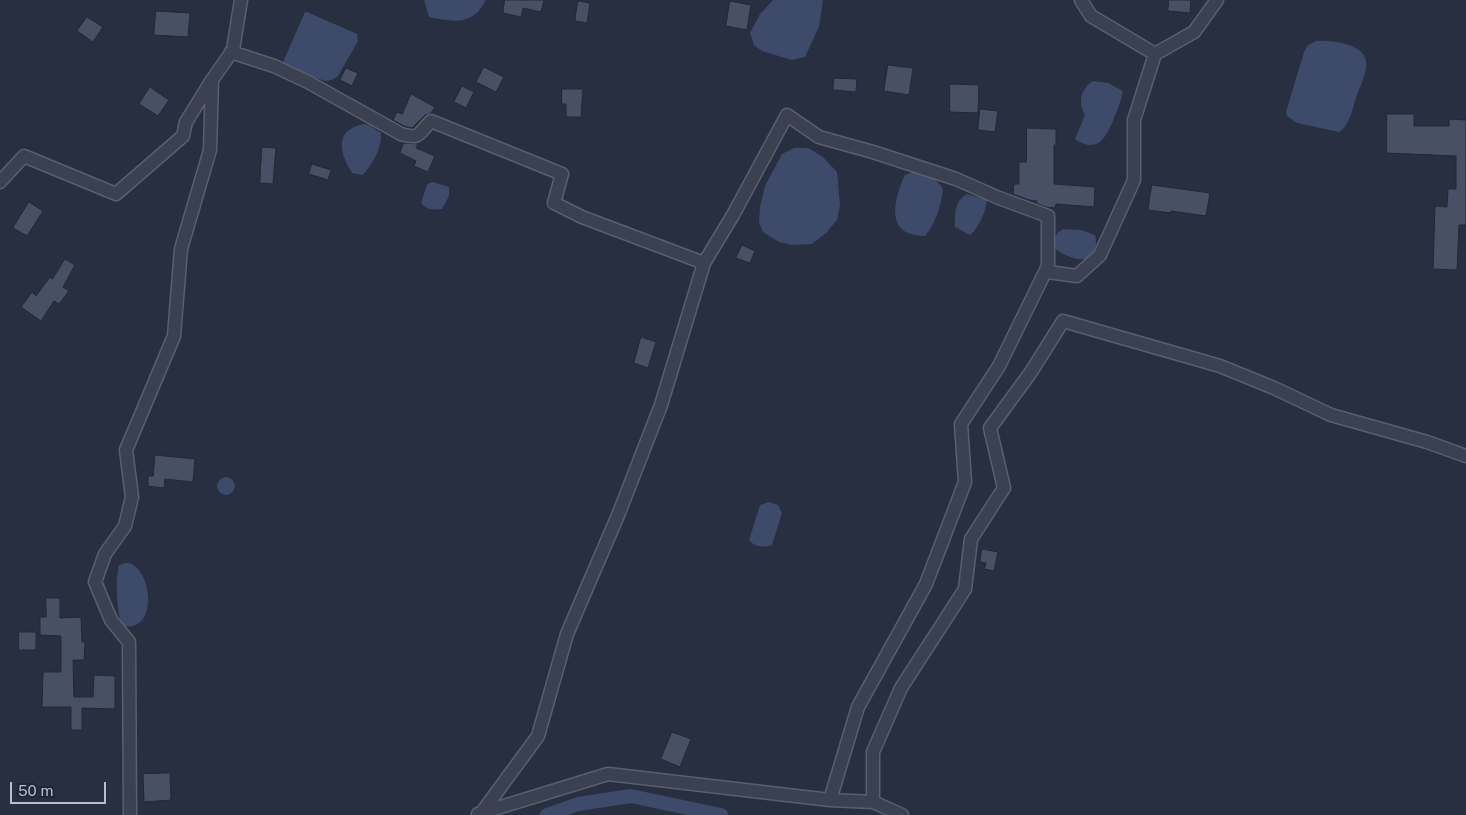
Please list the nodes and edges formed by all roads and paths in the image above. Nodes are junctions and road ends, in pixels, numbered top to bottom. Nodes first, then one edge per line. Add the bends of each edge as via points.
1 (240, 0) edge
2 (1081, 0) edge
3 (1217, 0) edge
4 (231, 52) junction
5 (1155, 54) junction
6 (212, 80) junction
7 (0, 182) edge
8 (704, 263) junction
9 (1048, 266) junction
10 (1466, 456) edge
11 (830, 800) junction
12 (873, 802) junction
13 (130, 815) edge
14 (478, 815) edge
15 (902, 815) edge

1 - 4 street
2 - 5 street via 1091,16
3 - 5 street via 1194,32
4 - 6 street
4 - 8 street via 274,66 308,82 412,138 420,135 431,121 562,174 554,203 582,217
5 - 9 street via 1134,120 1134,180 1100,255 1076,276 1048,272
6 - 7 street via 186,122 183,136 116,194 24,156
6 - 13 street via 210,150 181,249 174,336 126,450 132,497 125,526 105,554 95,582 111,620 129,642
8 - 9 street via 734,215 787,115 819,138 956,179 1048,216
8 - 14 street via 661,405 567,634 538,736
9 - 11 street via 999,366 961,424 964,482 926,584 858,707
10 - 12 street via 1330,415 1220,366 1063,321 990,428 1004,488 971,539 964,589 901,688 872,752
11 - 12 street
11 - 14 street via 608,774
12 - 15 street

